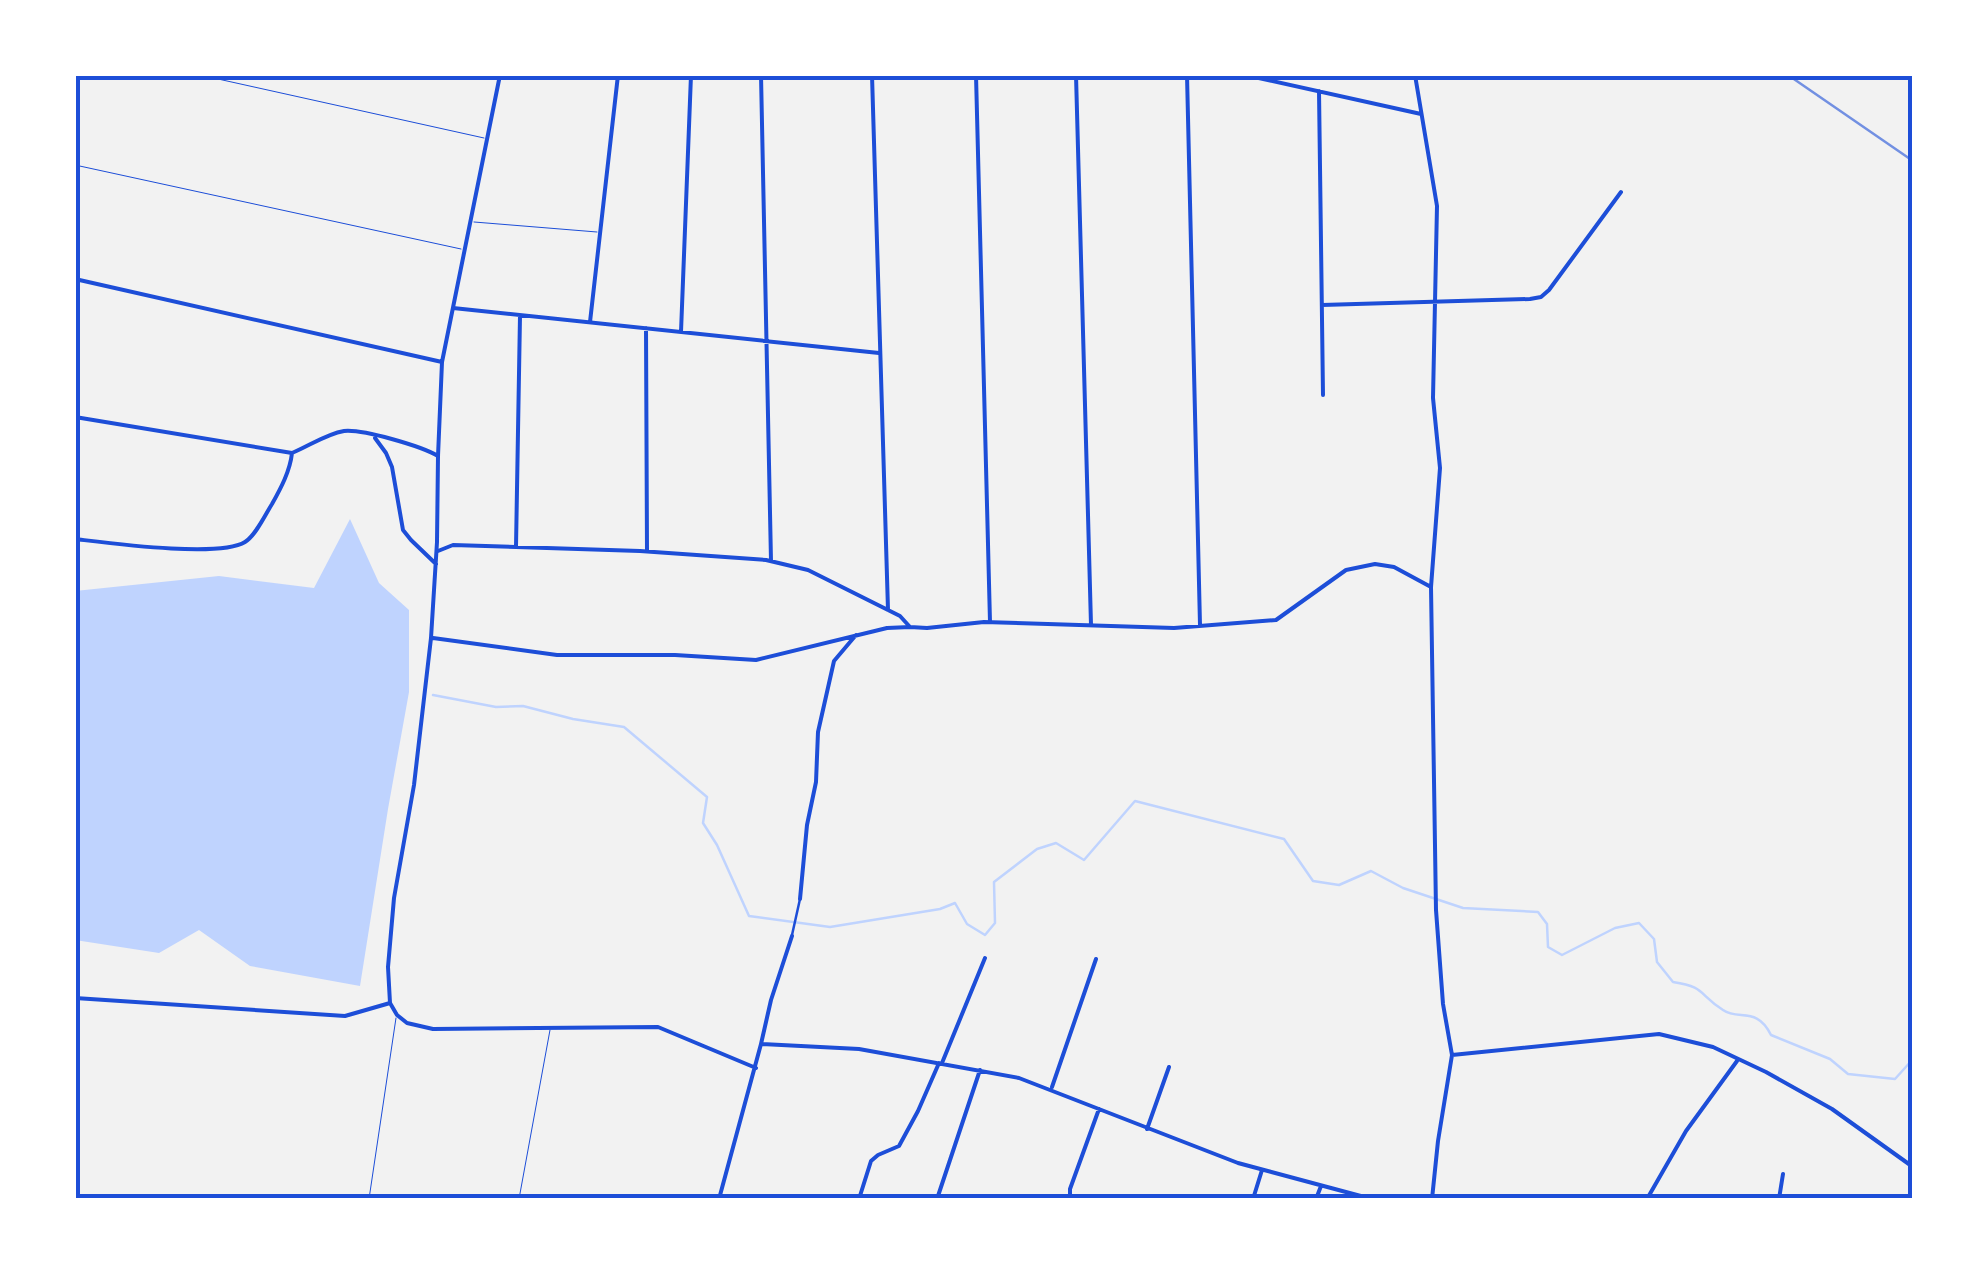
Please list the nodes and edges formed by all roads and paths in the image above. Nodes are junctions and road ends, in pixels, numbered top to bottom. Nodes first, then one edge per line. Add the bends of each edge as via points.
1 (200, 75) edge
2 (500, 75) edge
3 (618, 75) edge
4 (691, 75) edge
5 (761, 75) edge
6 (872, 75) edge
7 (976, 75) edge
8 (1076, 75) edge
9 (1187, 75) edge
10 (1246, 75) edge
11 (1289, 75) edge
12 (1415, 75) edge
13 (1289, 84) junction
14 (1320, 91) junction
15 (1422, 114) junction
16 (487, 138) junction
17 (75, 165) edge
18 (1621, 192) dead end
19 (470, 222) junction
20 (600, 233) junction
21 (464, 250) junction
22 (75, 279) edge
23 (1435, 301) junction
24 (1322, 304) junction
25 (453, 308) junction
26 (520, 315) junction
27 (590, 322) junction
28 (646, 328) junction
29 (681, 332) junction
30 (768, 341) junction
31 (880, 352) junction
32 (442, 362) junction
33 (1322, 395) dead end
34 (75, 417) edge
35 (374, 436) junction
36 (292, 453) junction
37 (438, 456) junction
38 (75, 538) edge
39 (516, 547) junction
40 (437, 551) junction
41 (646, 551) junction
42 (772, 562) junction
43 (436, 564) junction
44 (1431, 587) junction
45 (888, 610) junction
46 (990, 622) junction
47 (1090, 625) junction
48 (910, 626) junction
49 (1200, 626) junction
50 (856, 636) junction
51 (431, 638) junction
52 (800, 899) joint
53 (792, 936) joint
54 (985, 958) dead end
55 (1096, 960) dead end
56 (75, 998) edge
57 (390, 1003) junction
58 (396, 1015) junction
59 (550, 1029) junction
60 (761, 1044) junction
61 (1452, 1055) junction
62 (1738, 1059) junction
63 (940, 1063) junction
64 (1170, 1067) dead end
65 (756, 1068) junction
66 (980, 1070) junction
67 (1052, 1088) junction
68 (1100, 1108) junction
69 (1146, 1128) junction
70 (1913, 1167) edge
71 (1262, 1170) junction
72 (1782, 1174) dead end
73 (1321, 1186) junction
74 (1648, 1196) edge
75 (369, 1199) edge
76 (518, 1199) edge
77 (719, 1199) edge
78 (859, 1199) edge
79 (937, 1199) edge
80 (1070, 1199) edge
81 (1254, 1199) edge
82 (1316, 1199) edge
83 (1372, 1199) edge
84 (1432, 1199) edge
85 (1660, 1199) edge
86 (1778, 1199) edge

1 - 16 lane
2 - 16 street
3 - 20 street
4 - 29 street
5 - 30 street
6 - 31 street
7 - 46 street
8 - 47 street
9 - 49 street
10 - 13 street
11 - 13 lane
12 - 15 street
13 - 14 street
14 - 15 street
14 - 24 street
15 - 23 street via 1437,206
16 - 19 street
17 - 21 lane
18 - 23 street via 1541,297
19 - 20 lane
19 - 21 street
20 - 27 street
21 - 25 street
22 - 32 street
23 - 24 street
23 - 44 street via 1440,468
24 - 33 street
25 - 26 street
25 - 32 street
26 - 27 street
26 - 39 street
27 - 28 street
28 - 29 street
28 - 41 street
29 - 30 street
30 - 31 street
30 - 42 street
31 - 45 street
32 - 37 street
34 - 36 street
35 - 36 street via 348,430
35 - 37 street
35 - 43 street via 392,467 406,536
36 - 38 street via 273,501 238,545
37 - 40 street
39 - 40 street via 452,544
39 - 41 street
40 - 43 street
41 - 42 street
42 - 45 street via 808,570
43 - 51 street
44 - 49 street via 1374,564 1346,570 1276,620
44 - 61 street via 1436,910
45 - 48 street
46 - 47 street
46 - 48 street
47 - 49 street
48 - 50 street
50 - 51 street via 756,660 557,655
50 - 52 street via 834,661 818,732
51 - 57 street via 394,898
52 - 53 street
53 - 60 street
54 - 63 street
55 - 67 street
56 - 57 street via 345,1016
57 - 58 street
58 - 59 street via 433,1029
58 - 75 lane
59 - 65 street via 658,1027
59 - 76 lane
60 - 63 street via 858,1049
60 - 65 street
61 - 62 street via 1659,1034
61 - 84 street
62 - 70 street via 1832,1110
62 - 74 street
63 - 66 street
63 - 78 street via 899,1146 871,1162
64 - 69 street
65 - 77 street
66 - 67 street
66 - 79 street
67 - 68 street
68 - 69 street
68 - 80 street
69 - 71 street
71 - 73 street
71 - 81 street
72 - 86 street
73 - 82 street
73 - 83 street
74 - 85 street

